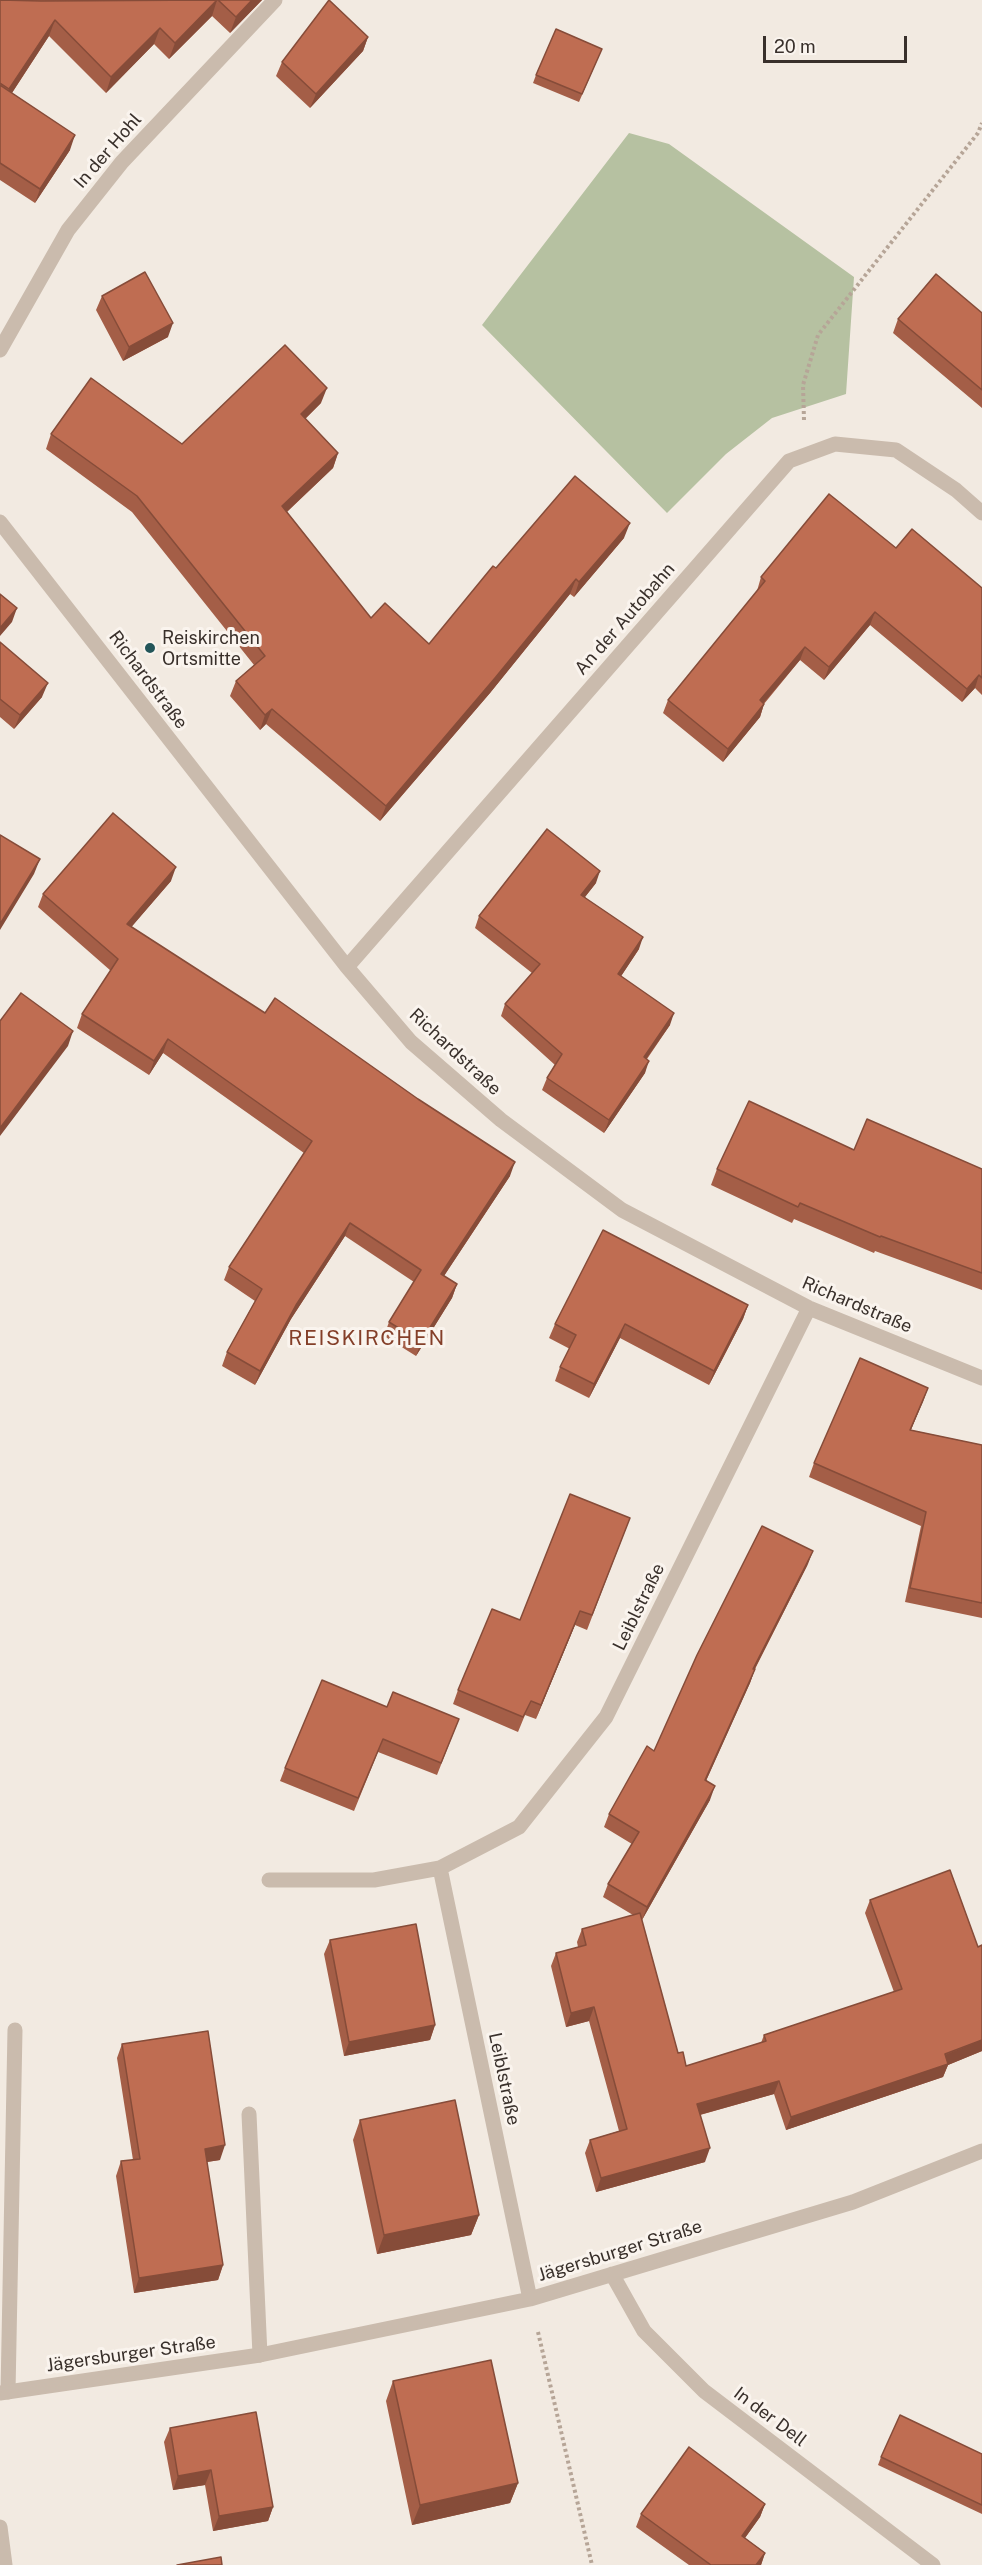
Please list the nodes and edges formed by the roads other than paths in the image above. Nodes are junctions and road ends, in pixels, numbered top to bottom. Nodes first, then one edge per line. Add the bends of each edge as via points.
1 (275, 0) edge
2 (0, 350) edge
3 (982, 513) edge
4 (0, 522) edge
5 (347, 967) junction
6 (809, 1308) junction
7 (982, 1378) edge
8 (440, 1868) junction
9 (269, 1880) dead end
10 (15, 2030) dead end
11 (249, 2114) dead end
12 (982, 2151) edge
13 (612, 2274) junction
14 (530, 2299) junction
15 (260, 2355) junction
16 (4, 2392) edge
17 (0, 2527) edge
18 (4, 2565) edge
19 (933, 2565) edge

1 - 2 street, In der Hohl via 122,162 68,230
3 - 5 street, An der Autobahn via 956,490 896,450 836,444 789,461
4 - 5 street, Richardstraße
5 - 6 street, Richardstraße via 411,1042 501,1120 622,1210
6 - 7 street, Richardstraße
6 - 8 street, Leiblstraße via 606,1717 519,1827
8 - 9 street, Leiblstraße via 374,1880
8 - 14 street, Leiblstraße
10 - 16 street, Jägersburger Straße
11 - 15 street
12 - 13 street, Jägersburger Straße via 853,2202
13 - 14 street, Jägersburger Straße
13 - 19 street, In der Dell via 644,2331 704,2391
14 - 15 street, Jägersburger Straße
15 - 16 street, Jägersburger Straße
17 - 18 street

